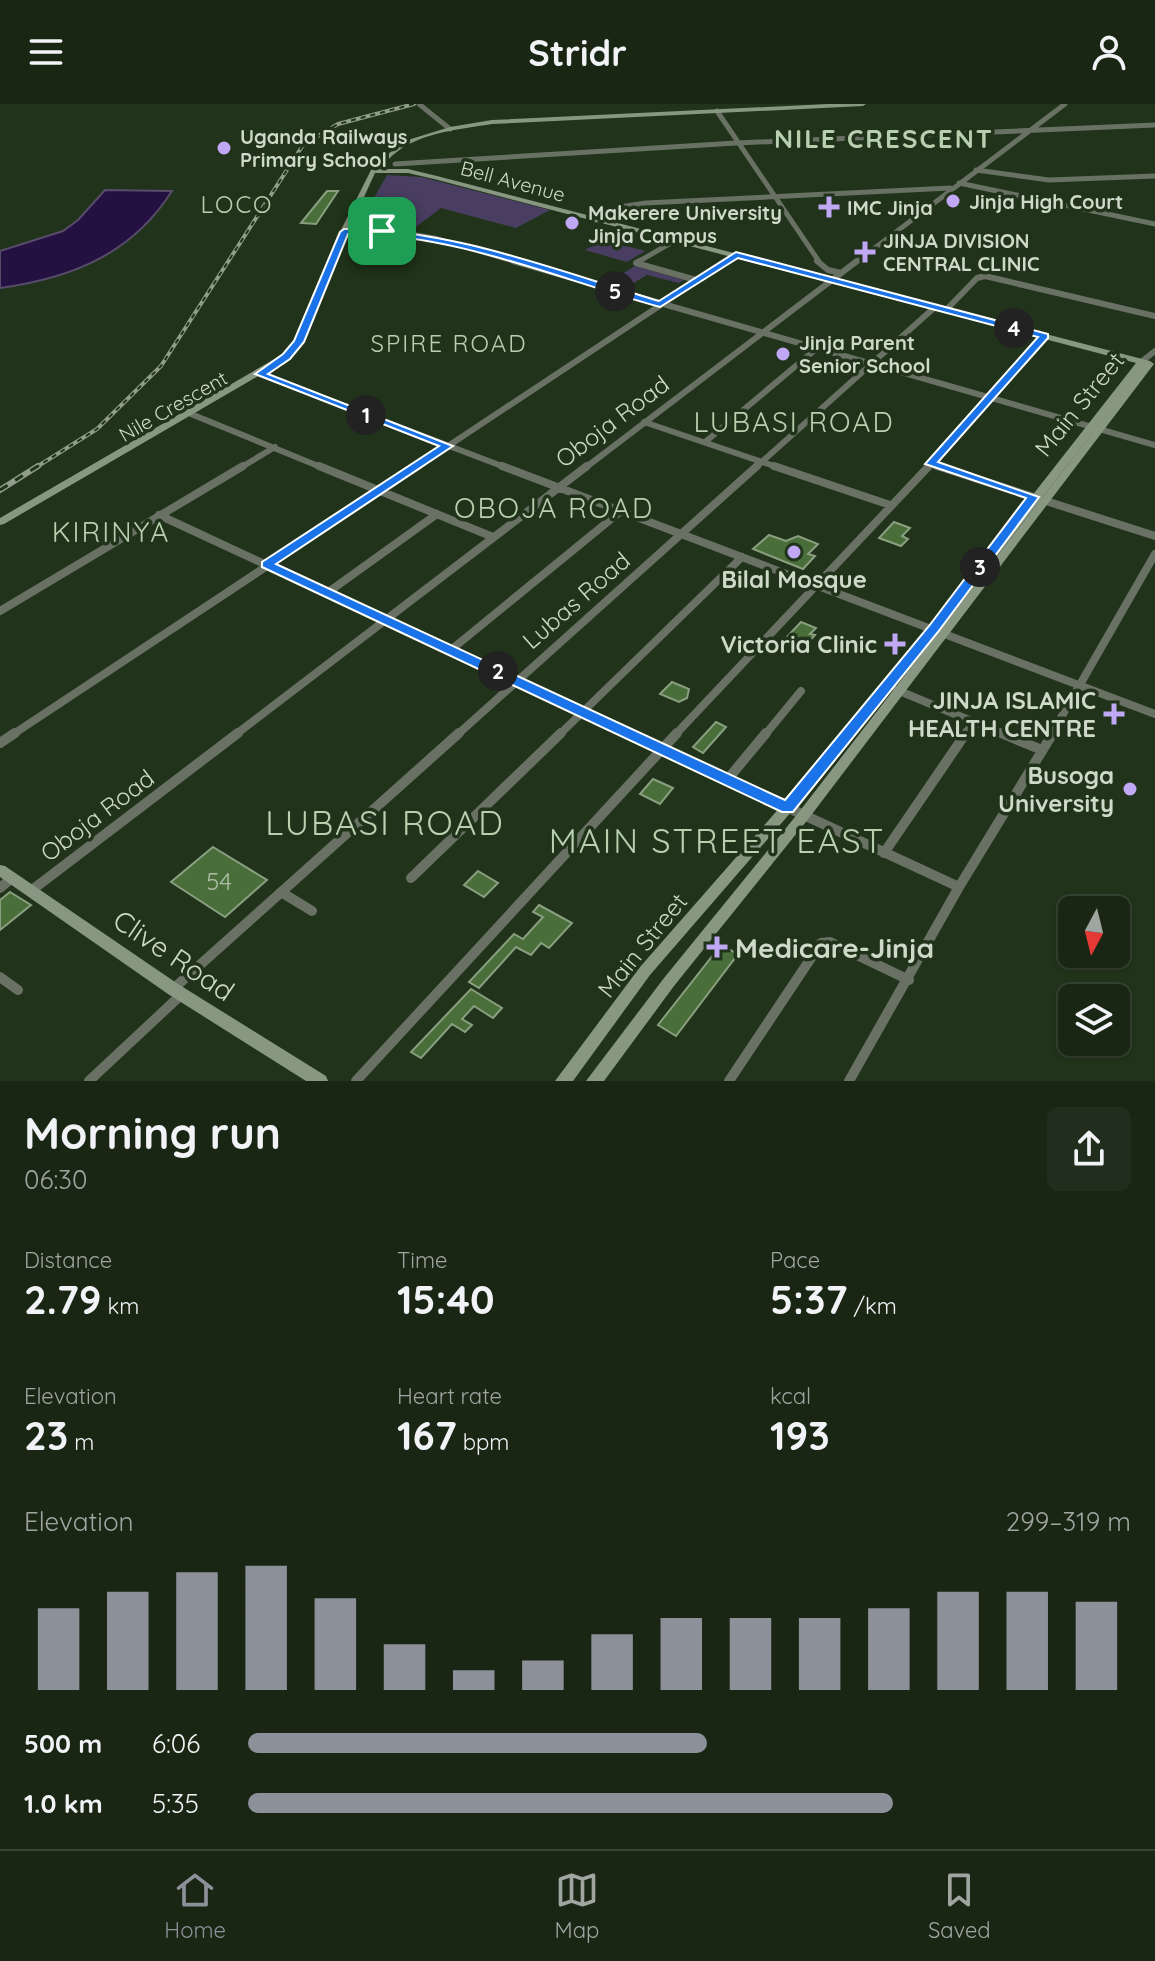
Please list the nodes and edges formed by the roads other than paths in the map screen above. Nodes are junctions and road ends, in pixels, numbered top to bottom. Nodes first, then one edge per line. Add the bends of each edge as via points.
1 (419, 104) edge
2 (863, 104) edge
3 (1065, 104) edge
4 (808, 105) edge
5 (717, 111) junction
6 (1155, 125) edge
7 (450, 129) junction
8 (1030, 130) junction
9 (736, 143) junction
10 (383, 161) junction
11 (395, 164) junction
12 (976, 170) junction
13 (373, 171) junction
14 (408, 171) junction
15 (1155, 176) edge
16 (959, 183) junction
17 (950, 188) junction
18 (775, 196) junction
19 (596, 220) junction
20 (1155, 224) edge
21 (344, 232) junction
22 (676, 240) junction
23 (736, 255) junction
24 (841, 273) junction
25 (696, 280) junction
26 (831, 280) junction
27 (660, 304) junction
28 (935, 307) junction
29 (946, 310) junction
30 (1155, 316) edge
31 (763, 334) junction
32 (1045, 336) junction
33 (816, 349) junction
34 (1150, 360) edge
35 (873, 364) junction
36 (260, 374) junction
37 (988, 399) junction
38 (191, 414) junction
39 (644, 422) junction
40 (1093, 428) junction
41 (705, 442) junction
42 (1155, 445) edge
43 (447, 446) junction
44 (275, 447) junction
45 (763, 462) junction
46 (931, 464) junction
47 (557, 487) junction
48 (381, 490) junction
49 (1039, 498) junction
50 (890, 505) junction
51 (621, 511) junction
52 (437, 514) junction
53 (159, 515) junction
54 (0, 522) edge
55 (681, 534) junction
56 (1155, 536) edge
57 (493, 537) junction
58 (1155, 554) edge
59 (742, 557) junction
60 (267, 565) junction
61 (817, 585) junction
62 (327, 593) junction
63 (0, 611) edge
64 (387, 620) junction
65 (938, 630) junction
66 (452, 649) junction
67 (516, 680) junction
68 (1081, 686) junction
69 (897, 690) junction
70 (801, 691) dead end
71 (584, 713) junction
72 (1155, 714) edge
73 (974, 721) junction
74 (0, 743) edge
75 (661, 750) junction
76 (1042, 750) junction
77 (727, 780) junction
78 (787, 808) junction
79 (804, 815) junction
80 (884, 853) junction
81 (411, 878) dead end
82 (4, 879) edge
83 (959, 887) junction
84 (32, 890) junction
85 (281, 892) junction
86 (312, 911) dead end
87 (0, 977) edge
88 (909, 980) junction
89 (18, 990) dead end
90 (178, 991) junction
91 (89, 1081) edge
92 (320, 1081) edge
93 (356, 1081) edge
94 (563, 1081) edge
95 (594, 1081) edge
96 (729, 1081) edge
97 (849, 1081) edge

1 - 7 street
2 - 4 street, Nile Crescent
3 - 8 street, Oboja Road
4 - 5 street, Nile Crescent
5 - 7 street, Nile Crescent via 536,119
5 - 9 street
6 - 8 street
7 - 10 street, Nile Crescent via 404,144
8 - 9 street
8 - 12 street, Oboja Road
9 - 11 street
9 - 18 street
10 - 11 street
10 - 13 street, Nile Crescent
11 - 14 street
12 - 15 street via 1049,180
12 - 16 street, Oboja Road
13 - 14 street, Bell Avenue
13 - 21 street, Nile Crescent
14 - 19 street, Bell Avenue
16 - 17 street, Oboja Road
16 - 20 street
17 - 18 street
17 - 24 street, Oboja Road
18 - 19 street via 629,205
18 - 24 street via 813,257
19 - 22 street, Bell Avenue
21 - 27 street via 434,238
21 - 36 street, Nile Crescent via 299,342
22 - 23 street, Bell Avenue
22 - 25 street via 636,263
23 - 25 street
23 - 26 street, Bell Avenue
24 - 26 street, Oboja Road
25 - 27 street
26 - 28 street, Bell Avenue
26 - 31 street, Oboja Road
27 - 31 street
27 - 43 street
28 - 29 street, Bell Avenue
28 - 35 street, Lubas Road
29 - 30 street via 985,276
29 - 32 street, Bell Avenue
31 - 33 street
31 - 39 street, Oboja Road
32 - 34 street, Bell Avenue
32 - 37 street
33 - 35 street
33 - 41 street
34 - 40 street, Main Street
35 - 37 street
35 - 45 street, Lubas Road
36 - 38 street, Nile Crescent
36 - 43 street
37 - 40 street
37 - 46 street
38 - 44 street
38 - 54 street, Nile Crescent
39 - 41 street
39 - 47 street, Oboja Road
40 - 42 street
40 - 49 street, Main Street
41 - 45 street
43 - 47 street
43 - 48 street
44 - 48 street
44 - 53 street
45 - 50 street
45 - 55 street, Lubas Road
46 - 49 street
46 - 50 street
47 - 51 street
47 - 57 street, Oboja Road
48 - 52 street
48 - 60 street
49 - 56 street
49 - 65 street, Main Street
50 - 61 street
51 - 55 street
51 - 66 street
52 - 57 street
52 - 62 street
53 - 60 street
53 - 63 street
55 - 59 street
55 - 67 street, Lubas Road
57 - 64 street, Oboja Road
58 - 68 street
59 - 61 street
59 - 71 street
60 - 62 street
60 - 74 street
61 - 65 street
61 - 75 street
62 - 64 street
64 - 66 street
64 - 84 street, Oboja Road
65 - 68 street
65 - 69 street, Main Street
65 - 78 street, Main Street
66 - 67 street
67 - 71 street
67 - 85 street, Lubas Road
68 - 72 street
68 - 76 street
69 - 73 street
69 - 79 street, Main Street
70 - 77 street
71 - 75 street
71 - 81 street
73 - 76 street
73 - 80 street
75 - 77 street
75 - 93 street
76 - 83 street
77 - 78 street
78 - 79 street
78 - 94 street, Main Street via 645,971
79 - 80 street
79 - 95 street, Main Street
80 - 83 street
82 - 84 street, Clive Road
83 - 88 street
84 - 90 street, Clive Road
85 - 86 street
85 - 90 street, Lubas Road
87 - 89 street
88 - 96 street via 830,942 821,943
88 - 97 street
90 - 91 street, Lubas Road
90 - 92 street, Clive Road

